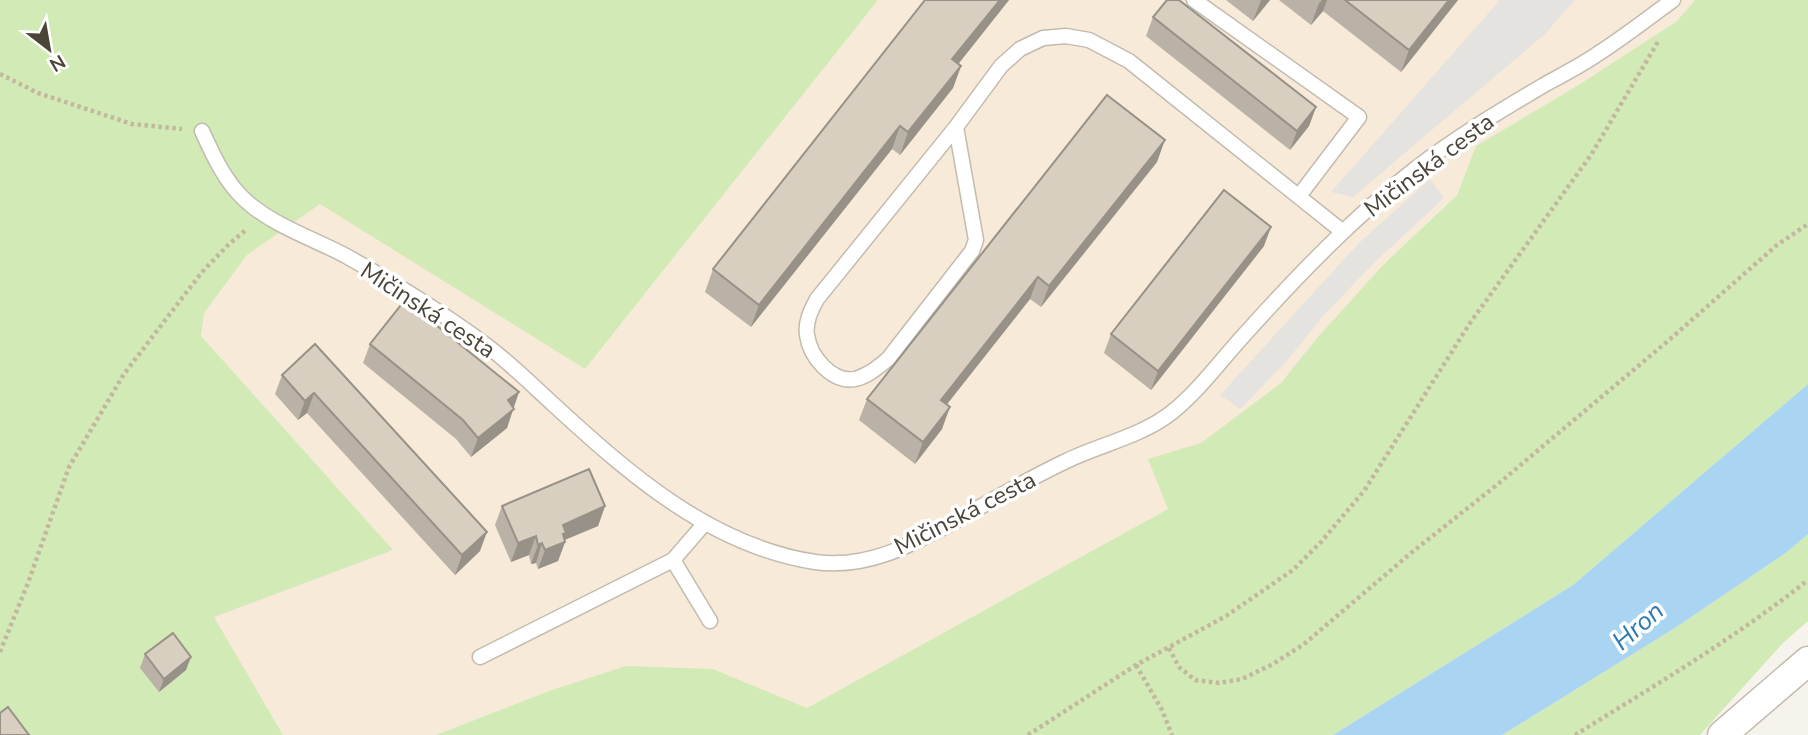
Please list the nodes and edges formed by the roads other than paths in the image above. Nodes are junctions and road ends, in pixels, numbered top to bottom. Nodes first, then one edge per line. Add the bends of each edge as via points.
1 (1194, 0) edge
2 (1673, 0) edge
3 (956, 127) junction
4 (202, 131) road end
5 (1299, 196) junction
6 (1343, 232) junction
7 (705, 523) junction
8 (673, 560) junction
9 (710, 621) dead end
10 (480, 657) dead end
11 (1808, 661) edge
12 (1722, 735) edge

1 - 5 lane via 1359,117
2 - 6 lane, Mičinská cesta via 1598,54 1464,134
3 - 3 lane via 809,314 807,336 813,352 838,378 854,379 888,359 972,251 976,240
3 - 5 lane via 1001,66 1020,49 1043,38 1089,40 1129,61
4 - 7 lane, Mičinská cesta via 213,155 249,204 447,317 489,347 611,456
5 - 6 lane
6 - 7 lane, Mičinská cesta via 1170,414 1065,462 909,545 856,563 813,562 758,547
7 - 8 lane
8 - 9 lane
8 - 10 lane
11 - 12 street

